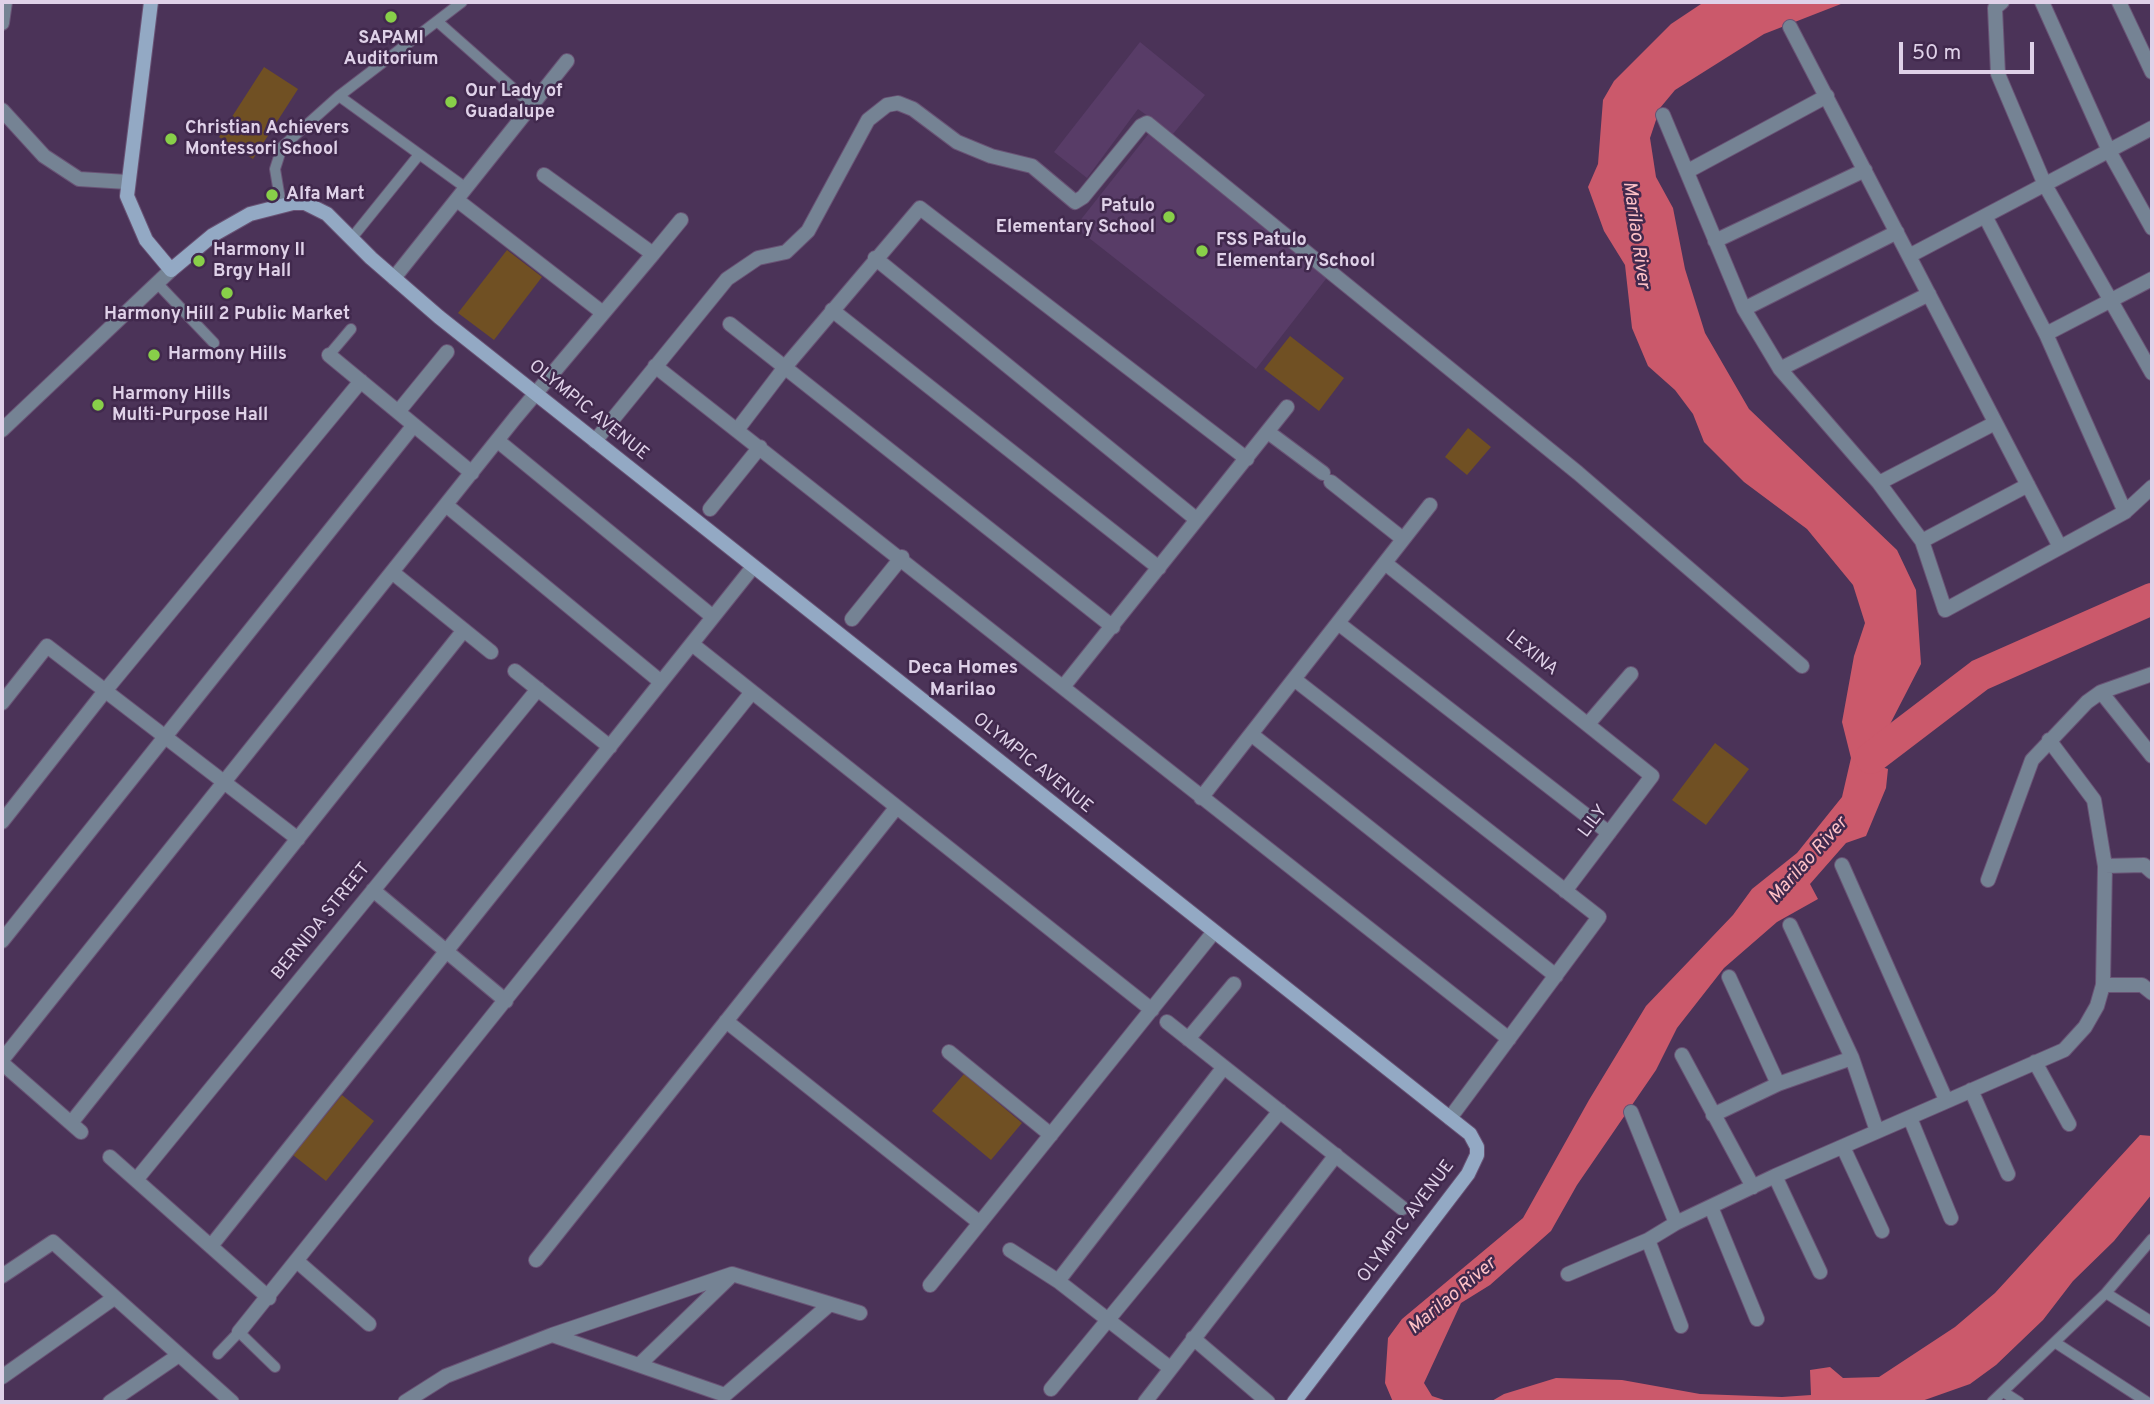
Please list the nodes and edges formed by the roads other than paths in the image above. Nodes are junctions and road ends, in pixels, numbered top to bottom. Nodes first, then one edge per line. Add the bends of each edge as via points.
1 (5, 2) edge
2 (151, 2) edge
3 (462, 2) edge
4 (2002, 2) edge
5 (2042, 2) edge
6 (2119, 2) edge
7 (438, 22) junction
8 (2, 23) edge
9 (1790, 27) dead end
10 (567, 61) dead end
11 (2152, 72) edge
12 (339, 96) junction
13 (1827, 96) junction
14 (532, 105) junction
15 (2, 110) edge
16 (1663, 115) dead end
17 (2152, 128) edge
18 (2109, 151) junction
19 (418, 156) junction
20 (1865, 170) junction
21 (1688, 171) junction
22 (544, 175) dead end
23 (127, 182) junction
24 (2045, 185) junction
25 (461, 194) junction
26 (281, 205) junction
27 (1984, 216) junction
28 (681, 220) dead end
29 (2152, 228) edge
30 (1897, 232) junction
31 (351, 239) junction
32 (1715, 241) junction
33 (653, 254) junction
34 (1909, 256) junction
35 (875, 258) junction
36 (171, 270) junction
37 (394, 278) junction
38 (2152, 279) edge
39 (156, 283) junction
40 (1929, 294) junction
41 (2112, 298) junction
42 (1744, 309) junction
43 (832, 310) junction
44 (603, 313) junction
45 (730, 324) dead end
46 (351, 329) dead end
47 (2046, 334) junction
48 (214, 343) dead end
49 (447, 352) dead end
50 (329, 355) joint
51 (655, 366) junction
52 (785, 367) junction
53 (1780, 369) junction
54 (2152, 373) edge
55 (361, 381) junction
56 (536, 394) junction
57 (1287, 407) dead end
58 (398, 412) junction
59 (1995, 423) junction
60 (414, 425) junction
61 (2, 429) edge
62 (737, 430) junction
63 (1268, 432) junction
64 (498, 441) junction
65 (595, 441) junction
66 (760, 447) junction
67 (1247, 459) junction
68 (472, 473) junction
69 (1879, 482) junction
70 (2028, 485) junction
71 (2152, 487) edge
72 (446, 505) junction
73 (1430, 505) dead end
74 (710, 509) dead end
75 (2125, 512) junction
76 (1196, 519) junction
77 (1403, 539) junction
78 (1922, 541) junction
79 (2060, 547) junction
80 (902, 558) junction
81 (1385, 563) junction
82 (753, 567) junction
83 (1159, 568) junction
84 (392, 572) junction
85 (713, 617) junction
86 (852, 619) dead end
87 (1338, 623) junction
88 (1113, 627) junction
89 (464, 630) junction
90 (692, 644) junction
91 (491, 652) dead end
92 (1802, 666) dead end
93 (515, 671) dead end
94 (1630, 674) dead end
95 (2152, 674) edge
96 (1294, 680) junction
97 (661, 682) junction
98 (1063, 687) junction
99 (538, 689) junction
100 (105, 691) junction
101 (752, 692) junction
102 (2101, 692) junction
103 (2, 703) edge
104 (1588, 724) junction
105 (1251, 734) junction
106 (166, 737) junction
107 (2049, 740) junction
108 (610, 747) junction
109 (2152, 756) edge
110 (1652, 776) joint
111 (224, 782) junction
112 (1201, 798) junction
113 (896, 808) junction
114 (2, 822) edge
115 (1609, 833) junction
116 (298, 839) junction
117 (1842, 865) dead end
118 (2105, 866) junction
119 (2152, 872) edge
120 (1988, 880) dead end
121 (373, 890) junction
122 (1565, 891) junction
123 (1790, 925) dead end
124 (1213, 933) junction
125 (2, 941) edge
126 (446, 952) junction
127 (1556, 976) junction
128 (1729, 977) dead end
129 (1234, 984) dead end
130 (2103, 985) junction
131 (2152, 993) edge
132 (506, 1001) junction
133 (1152, 1010) junction
134 (726, 1021) junction
135 (1167, 1022) dead end
136 (1188, 1039) junction
137 (1509, 1039) junction
138 (949, 1052) dead end
139 (1682, 1055) dead end
140 (1853, 1058) junction
141 (2, 1061) edge
142 (2035, 1062) junction
143 (1224, 1067) junction
144 (1778, 1084) junction
145 (1971, 1090) junction
146 (1946, 1100) junction
147 (1280, 1111) junction
148 (1631, 1112) dead end
149 (1713, 1115) junction
150 (1450, 1118) junction
151 (1910, 1118) junction
152 (2069, 1124) dead end
153 (1877, 1131) junction
154 (1051, 1135) junction
155 (1843, 1147) junction
156 (1336, 1155) junction
157 (110, 1157) dead end
158 (2008, 1174) dead end
159 (1775, 1177) junction
160 (136, 1180) junction
161 (1753, 1187) junction
162 (1711, 1207) junction
163 (1402, 1208) dead end
164 (1951, 1218) dead end
165 (980, 1223) junction
166 (1676, 1223) junction
167 (1882, 1231) dead end
168 (2152, 1239) edge
169 (1648, 1240) junction
170 (211, 1246) junction
171 (1010, 1250) dead end
172 (536, 1260) dead end
173 (298, 1262) junction
174 (1820, 1272) dead end
175 (732, 1274) junction
176 (1568, 1274) dead end
177 (2, 1276) edge
178 (1058, 1281) junction
179 (930, 1285) dead end
180 (2106, 1293) junction
181 (114, 1298) junction
182 (269, 1298) junction
183 (829, 1305) junction
184 (860, 1313) dead end
185 (1758, 1319) dead end
186 (1108, 1320) junction
187 (2152, 1322) edge
188 (369, 1324) dead end
189 (1681, 1326) dead end
190 (239, 1332) junction
191 (552, 1335) junction
192 (1194, 1338) junction
193 (2056, 1343) junction
194 (179, 1354) junction
195 (218, 1354) dead end
196 (640, 1364) junction
197 (275, 1367) dead end
198 (1170, 1368) junction
199 (2, 1377) edge
200 (1051, 1389) dead end
201 (2005, 1393) junction
202 (110, 1402) edge
203 (232, 1402) edge
204 (405, 1402) edge
205 (1145, 1402) edge
206 (1268, 1402) edge
207 (1294, 1402) edge
208 (1992, 1402) edge
209 (2019, 1402) edge
210 (2147, 1402) edge

1 - 8 street
2 - 23 street
3 - 7 lane
4 - 24 street via 1995,8 1998,74
5 - 18 street
6 - 11 street
7 - 12 lane
7 - 14 lane
9 - 13 street
10 - 14 street
12 - 19 lane
12 - 26 lane via 282,147 276,158
13 - 20 street
13 - 21 street
14 - 25 street
15 - 23 street via 44,156 79,179
16 - 21 street
17 - 18 street
18 - 24 street
18 - 29 street
19 - 25 lane
19 - 31 lane
20 - 30 street
20 - 32 street
21 - 32 street
22 - 33 street
23 - 36 street via 129,204 140,229
24 - 27 street
24 - 41 street
25 - 37 street
25 - 44 street
26 - 31 street, OLYMPIC AVENUE via 316,207
26 - 36 street, OLYMPIC AVENUE via 232,223
27 - 34 street
27 - 47 street
28 - 33 street
30 - 34 street
30 - 42 street
31 - 37 street, OLYMPIC AVENUE
32 - 42 street
33 - 44 street
34 - 40 street
35 - 43 street
35 - 67 street via 916,210 922,209
35 - 76 street
36 - 39 street
37 - 56 street, OLYMPIC AVENUE
38 - 41 street
39 - 48 lane
39 - 61 street
40 - 53 street
40 - 59 street
41 - 47 street
41 - 54 street
42 - 53 street
43 - 52 street
43 - 83 street
44 - 56 street
45 - 52 street
46 - 50 lane
47 - 75 street
49 - 58 street
50 - 55 street
51 - 62 street
51 - 65 street
51 - 92 street via 744,264 778,256 795,246 808,231 868,120 887,104 913,109 957,142 1032,166 1075,202 1141,126 1149,124 1568,464
52 - 62 street
52 - 88 street
53 - 69 street
55 - 58 street
55 - 100 street
56 - 64 street
56 - 65 street, OLYMPIC AVENUE
57 - 63 street
58 - 60 street
59 - 69 street
59 - 70 street
60 - 68 street
60 - 106 street
62 - 66 street
63 - 67 street
63 - 77 street
64 - 68 street
64 - 85 street
65 - 82 street, OLYMPIC AVENUE
66 - 74 street
66 - 80 street
67 - 76 street
68 - 72 street
69 - 78 street
70 - 78 street
70 - 79 street
71 - 75 street
72 - 84 street
72 - 97 street
73 - 77 street
75 - 79 street
76 - 83 street
77 - 81 street
78 - 79 street via 1945,610
80 - 86 street
80 - 98 street
81 - 87 street
81 - 104 street, LEXINA
82 - 85 street
82 - 124 street, OLYMPIC AVENUE
83 - 88 street
84 - 89 street
84 - 111 street
85 - 90 street
87 - 96 street
87 - 115 street
88 - 98 street
89 - 91 street
89 - 116 street
90 - 97 street
90 - 101 street
93 - 99 street
94 - 104 street
95 - 102 street
96 - 105 street
96 - 122 street
97 - 108 street
98 - 112 street
99 - 108 street
99 - 121 street, BERNIDA STREET
100 - 103 street via 47,646
100 - 106 street
100 - 114 street
101 - 113 street
101 - 132 street
102 - 107 street
102 - 109 street
104 - 110 street, LEXINA
105 - 112 street
105 - 127 street
106 - 111 street
106 - 125 street
107 - 118 street via 2094,800
107 - 120 street via 2032,760
108 - 126 street
110 - 115 street, LILY
111 - 116 street
111 - 141 street
112 - 137 street
113 - 133 street
113 - 134 street
115 - 122 street, LILY
116 - 141 street via 76,1128
117 - 146 street
118 - 119 street via 2144,865
118 - 130 street
121 - 126 street
121 - 160 street, BERNIDA STREET
122 - 127 street via 1600,917
123 - 140 street
124 - 133 street
124 - 150 street, OLYMPIC AVENUE
126 - 132 street
126 - 170 street
127 - 137 street
128 - 144 street
129 - 136 street
130 - 131 street via 2142,985
130 - 142 street via 2085,1027 2064,1050
132 - 173 street
133 - 154 street
134 - 165 street
134 - 172 street
135 - 136 street
136 - 143 street
137 - 150 street
138 - 154 street
139 - 149 street
140 - 144 street
140 - 153 street
142 - 145 street
142 - 152 street
143 - 147 street
143 - 178 street
144 - 149 street
145 - 146 street
145 - 158 street
146 - 151 street
147 - 156 street
147 - 186 street
148 - 166 street
149 - 161 street
150 - 207 street, OLYMPIC AVENUE via 1475,1141 1474,1163
151 - 153 street
151 - 164 street
153 - 155 street
154 - 165 street
155 - 159 street
155 - 167 street
156 - 163 street
156 - 192 street
157 - 160 street
159 - 161 street
159 - 174 street
160 - 170 street
161 - 162 street
162 - 166 street
162 - 185 street
165 - 179 street
166 - 169 street
168 - 180 lane
169 - 176 street
169 - 189 street
170 - 182 street
171 - 178 street
173 - 182 street
173 - 188 street
175 - 183 street
175 - 191 street
175 - 196 street
177 - 181 street via 53,1242
178 - 186 street
180 - 187 lane
180 - 193 lane
181 - 194 street
181 - 199 street
182 - 190 street
183 - 184 street
183 - 196 street via 725,1395
186 - 198 street
186 - 200 street
190 - 195 lane
190 - 197 lane
191 - 196 street
191 - 204 street via 446,1376
192 - 198 street
192 - 206 street
193 - 201 lane
193 - 210 lane
194 - 202 street
194 - 203 street
198 - 205 street
201 - 208 lane
201 - 209 lane

